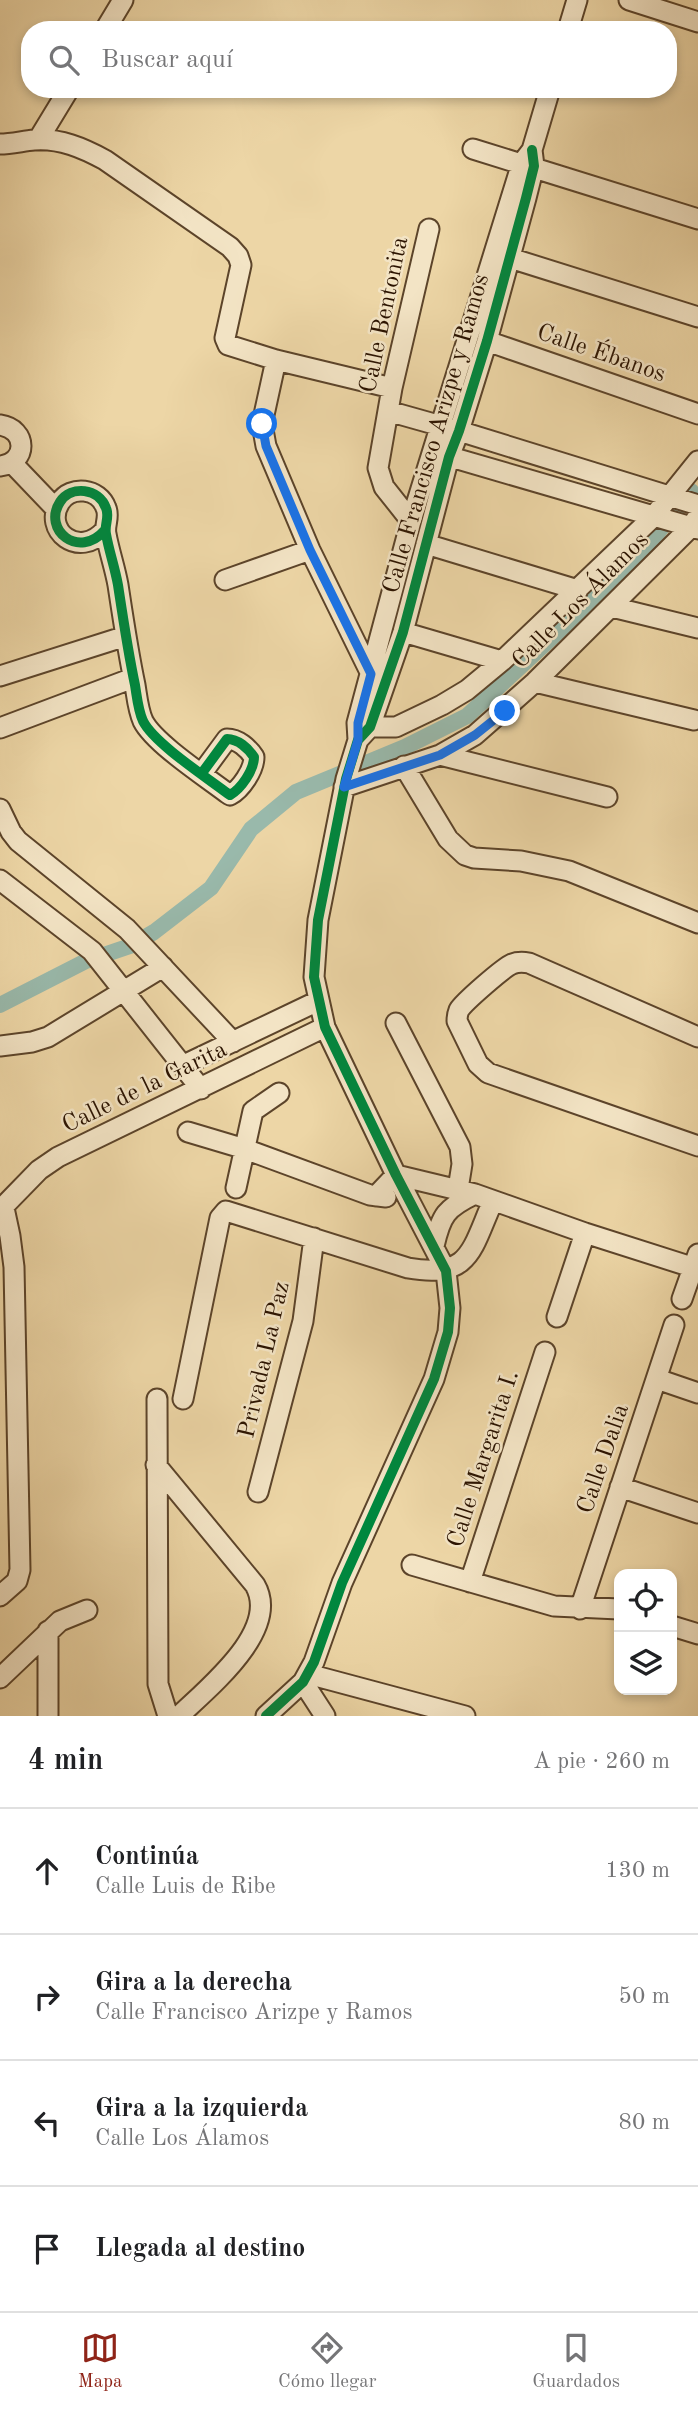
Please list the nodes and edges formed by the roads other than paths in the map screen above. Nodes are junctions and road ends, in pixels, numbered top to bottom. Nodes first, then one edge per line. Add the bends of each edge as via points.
1 (123, 0) edge
2 (577, 0) edge
3 (629, 0) edge
4 (110, 21) edge
5 (571, 21) edge
6 (698, 22) edge
7 (64, 98) edge
8 (547, 98) edge
9 (38, 140) junction
10 (0, 144) edge
11 (473, 149) dead end
12 (529, 160) junction
13 (698, 219) edge
14 (429, 229) dead end
15 (510, 258) junction
16 (698, 317) edge
17 (487, 341) junction
18 (276, 360) junction
19 (392, 388) junction
20 (388, 411) junction
21 (698, 414) edge
22 (0, 425) edge
23 (451, 428) junction
24 (441, 454) junction
25 (698, 461) edge
26 (6, 465) edge
27 (56, 509) junction
28 (681, 513) edge
29 (411, 521) junction
30 (105, 530) junction
31 (425, 544) junction
32 (310, 550) junction
33 (225, 580) dead end
34 (578, 590) junction
35 (612, 607) junction
36 (698, 628) edge
37 (403, 632) junction
38 (126, 636) junction
39 (502, 661) junction
40 (371, 674) junction
41 (0, 676) edge
42 (133, 678) junction
43 (535, 682) junction
44 (694, 720) dead end
45 (0, 728) edge
46 (359, 737) junction
47 (440, 755) junction
48 (404, 766) junction
49 (202, 773) junction
50 (345, 783) junction
51 (607, 796) dead end
52 (0, 809) edge
53 (0, 880) edge
54 (698, 923) edge
55 (163, 967) junction
56 (125, 990) junction
57 (318, 1001) junction
58 (396, 1023) dead end
59 (325, 1027) junction
60 (698, 1037) edge
61 (233, 1042) junction
62 (0, 1045) edge
63 (184, 1065) junction
64 (201, 1089) junction
65 (279, 1093) dead end
66 (188, 1132) dead end
67 (698, 1146) edge
68 (245, 1149) junction
69 (396, 1175) junction
70 (236, 1188) dead end
71 (475, 1195) junction
72 (376, 1196) junction
73 (407, 1196) junction
74 (2, 1209) edge
75 (585, 1233) junction
76 (314, 1238) junction
77 (433, 1246) junction
78 (696, 1263) edge
79 (446, 1270) junction
80 (682, 1299) dead end
81 (557, 1317) dead end
82 (674, 1325) dead end
83 (545, 1352) dead end
84 (657, 1379) junction
85 (698, 1393) edge
86 (157, 1399) dead end
87 (183, 1399) dead end
88 (156, 1465) junction
89 (620, 1487) junction
90 (258, 1492) dead end
91 (698, 1513) edge
92 (412, 1564) dead end
93 (470, 1582) junction
94 (0, 1596) edge
95 (580, 1609) junction
96 (614, 1609) edge
97 (87, 1610) dead end
98 (677, 1628) edge
99 (48, 1631) junction
100 (698, 1634) edge
101 (0, 1678) edge
102 (306, 1678) junction
103 (176, 1714) edge
104 (48, 1716) edge
105 (266, 1716) edge
106 (325, 1716) edge
107 (464, 1716) edge

1 - 4 street
2 - 5 street
3 - 6 street
7 - 9 street
8 - 12 street, Calle Francisco Arizpe y Ramos
9 - 10 street
9 - 18 street via 64,142 105,160 230,247 241,265 226,342
11 - 12 street
12 - 13 street
12 - 15 street, Calle Francisco Arizpe y Ramos
12 - 23 street, Calle Francisco Arizpe y Ramos
14 - 19 street, Calle Bentonita
15 - 16 street
15 - 17 street, Calle Francisco Arizpe y Ramos
17 - 21 street, Calle Ébanos
17 - 23 street, Calle Francisco Arizpe y Ramos
18 - 19 street
18 - 32 street via 263,435
19 - 20 street, Calle Bentonita
20 - 23 street
20 - 29 street, Calle Bentonita via 380,478
22 - 26 street via 15,431 20,439 18,457
23 - 24 street, Calle Francisco Arizpe y Ramos
23 - 28 street
24 - 28 street
24 - 29 street, Calle Francisco Arizpe y Ramos
24 - 31 street, Calle Francisco Arizpe y Ramos
25 - 28 street, Calle Los Álamos
26 - 27 street
27 - 30 street via 55,520 66,539 88,543
27 - 30 street via 70,493 92,492 107,508
28 - 34 street, Calle Los Álamos
28 - 35 street, Calle Los Álamos
29 - 40 street, Calle Francisco Arizpe y Ramos
30 - 38 street
31 - 34 street
31 - 37 street, Calle Francisco Arizpe y Ramos
32 - 33 street
32 - 40 street
34 - 39 street, Calle Los Álamos
35 - 36 street
35 - 43 street, Calle Los Álamos
37 - 39 street
37 - 46 street, Calle Francisco Arizpe y Ramos
38 - 41 street
38 - 42 street
39 - 46 street, Calle Los Álamos via 467,690 409,722
40 - 46 street, Calle Francisco Arizpe y Ramos
42 - 45 street
42 - 49 street via 149,730
43 - 44 street
43 - 47 street, Calle Los Álamos via 475,735
46 - 50 street, Calle Francisco Arizpe y Ramos
47 - 48 street, Calle Los Álamos
47 - 51 street
48 - 50 street, Calle Los Álamos
48 - 54 street via 448,839 465,855 569,871
49 - 49 street via 232,794 254,762 243,746 227,739
50 - 57 street, Calle Francisco Arizpe y Ramos via 318,920 314,977
52 - 55 street via 18,841 127,929
53 - 56 street via 98,957
55 - 56 street
55 - 61 street
56 - 62 street via 48,1037
56 - 63 street
57 - 59 street, Calle Francisco Arizpe y Ramos
57 - 61 street, Calle de la Garita
58 - 71 street via 460,1147
59 - 64 street, Calle de la Garita
59 - 69 street, Calle Francisco Arizpe y Ramos
60 - 67 street via 521,962 502,971 458,1012 457,1021 478,1064 488,1073
61 - 63 street, Calle de la Garita
63 - 64 street
64 - 74 street, Calle de la Garita via 58,1157 38,1170
65 - 68 street via 253,1111
66 - 68 street
68 - 70 street
68 - 72 street
69 - 71 street
69 - 72 street
69 - 73 street, Calle Francisco Arizpe y Ramos
71 - 75 street
71 - 77 street via 449,1208
71 - 79 street via 467,1256
72 - 73 street
73 - 77 street, Calle Francisco Arizpe y Ramos
74 - 94 street via 14,1267 20,1570 17,1581
75 - 78 street
75 - 81 street
76 - 79 street via 408,1268
76 - 87 street via 226,1211 220,1217
76 - 90 street, Privada La Paz via 303,1321
77 - 79 street, Calle Francisco Arizpe y Ramos
78 - 80 street
79 - 102 street via 448,1332 438,1366 342,1583
82 - 84 street, Calle Dalia
83 - 93 street, Calle Margarita I.
84 - 85 street
84 - 89 street, Calle Dalia
86 - 88 street
88 - 103 street via 158,1684
88 - 103 street via 255,1585 262,1601 240,1656
89 - 91 street
89 - 95 street, Calle Dalia
92 - 93 street
93 - 95 street
95 - 96 street
97 - 99 street
98 - 100 street
99 - 101 street
99 - 104 street
102 - 105 street
102 - 106 street
102 - 107 street

